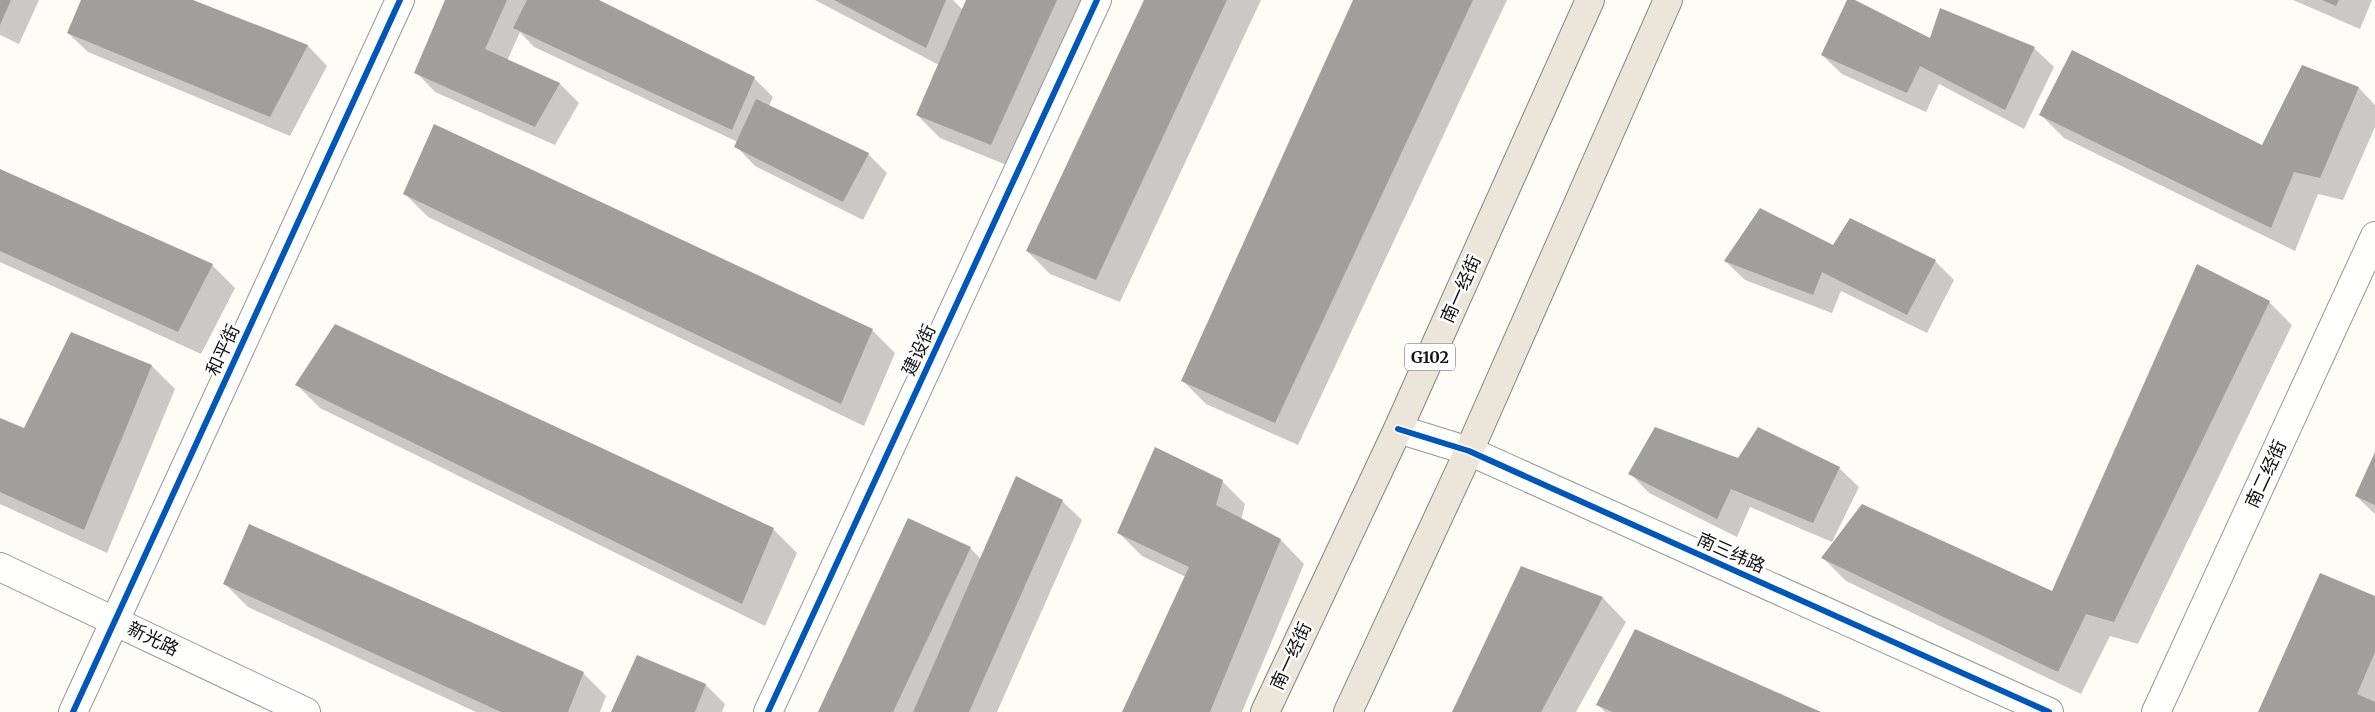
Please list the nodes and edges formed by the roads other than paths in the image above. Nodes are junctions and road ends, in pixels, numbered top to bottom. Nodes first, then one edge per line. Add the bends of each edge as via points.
1 (400, 0) edge
2 (1098, 0) edge
3 (1590, 0) edge
4 (1668, 0) edge
5 (2375, 236) edge
6 (1398, 429) junction
7 (1469, 451) junction
8 (0, 567) edge
9 (115, 620) junction
10 (73, 712) edge
11 (306, 712) edge
12 (768, 712) edge
13 (1265, 712) edge
14 (1348, 712) edge
15 (2049, 712) edge
16 (2156, 712) edge

1 - 9 street, 和平街
2 - 12 street, 建设街
3 - 6 highway, 南一经街 / G102
4 - 7 highway
5 - 16 street, 南二经街
6 - 7 street, 南三纬路
6 - 13 highway, 南一经街 / G102
7 - 14 highway
7 - 15 street, 南三纬路
8 - 9 street, 新光路
9 - 10 street, 和平街
9 - 11 street, 新光路

